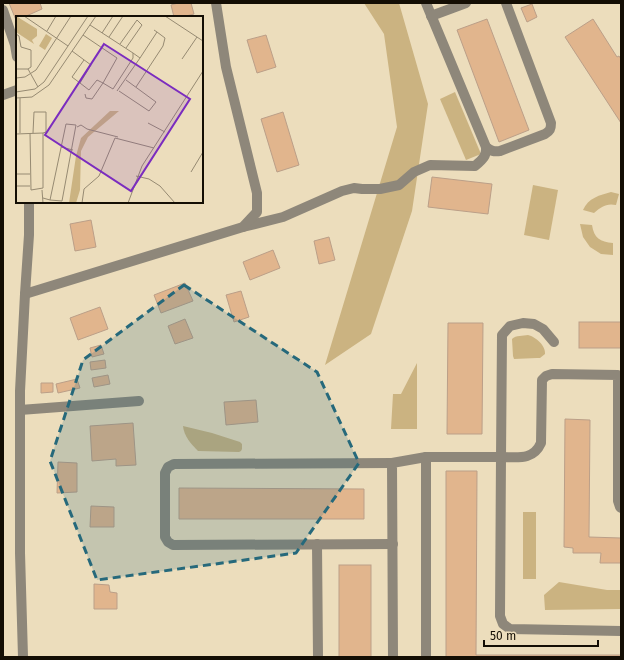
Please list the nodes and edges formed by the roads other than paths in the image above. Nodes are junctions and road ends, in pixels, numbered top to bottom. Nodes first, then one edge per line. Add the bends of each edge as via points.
1 (216, 3) edge
2 (426, 3) edge
3 (466, 3) edge
4 (506, 3) edge
5 (3, 10) edge
6 (431, 16) junction
7 (16, 51) edge
8 (16, 90) edge
9 (3, 95) edge
10 (486, 147) junction
11 (29, 203) edge
12 (243, 227) junction
13 (25, 294) junction
14 (554, 342) dead end
15 (619, 375) edge
16 (139, 401) dead end
17 (20, 410) junction
18 (426, 457) junction
19 (501, 457) junction
20 (392, 463) junction
21 (621, 508) edge
22 (317, 544) junction
23 (393, 544) junction
24 (621, 631) edge
25 (23, 657) edge
26 (318, 657) edge
27 (393, 657) edge
28 (426, 657) edge

1 - 12 street via 226,67 258,193 257,212
2 - 6 street
3 - 6 street
4 - 10 street via 551,128 546,134 500,151 495,152
5 - 7 street
6 - 10 street
8 - 9 street
10 - 12 street via 483,159 475,166 430,165 414,172 399,185 342,191 283,217
11 - 13 street
12 - 13 street
13 - 17 street
14 - 19 street via 543,329 534,324 510,326 502,335
15 - 19 street via 546,376 542,380 541,443 538,450 529,456
15 - 21 street via 618,501
16 - 17 street
17 - 25 street
18 - 19 street
18 - 20 street
18 - 28 street
19 - 24 street via 500,616 503,624 510,629
20 - 22 street via 174,464 168,467 165,473 165,537 168,542
20 - 23 street
22 - 23 street
22 - 26 street
23 - 27 street

